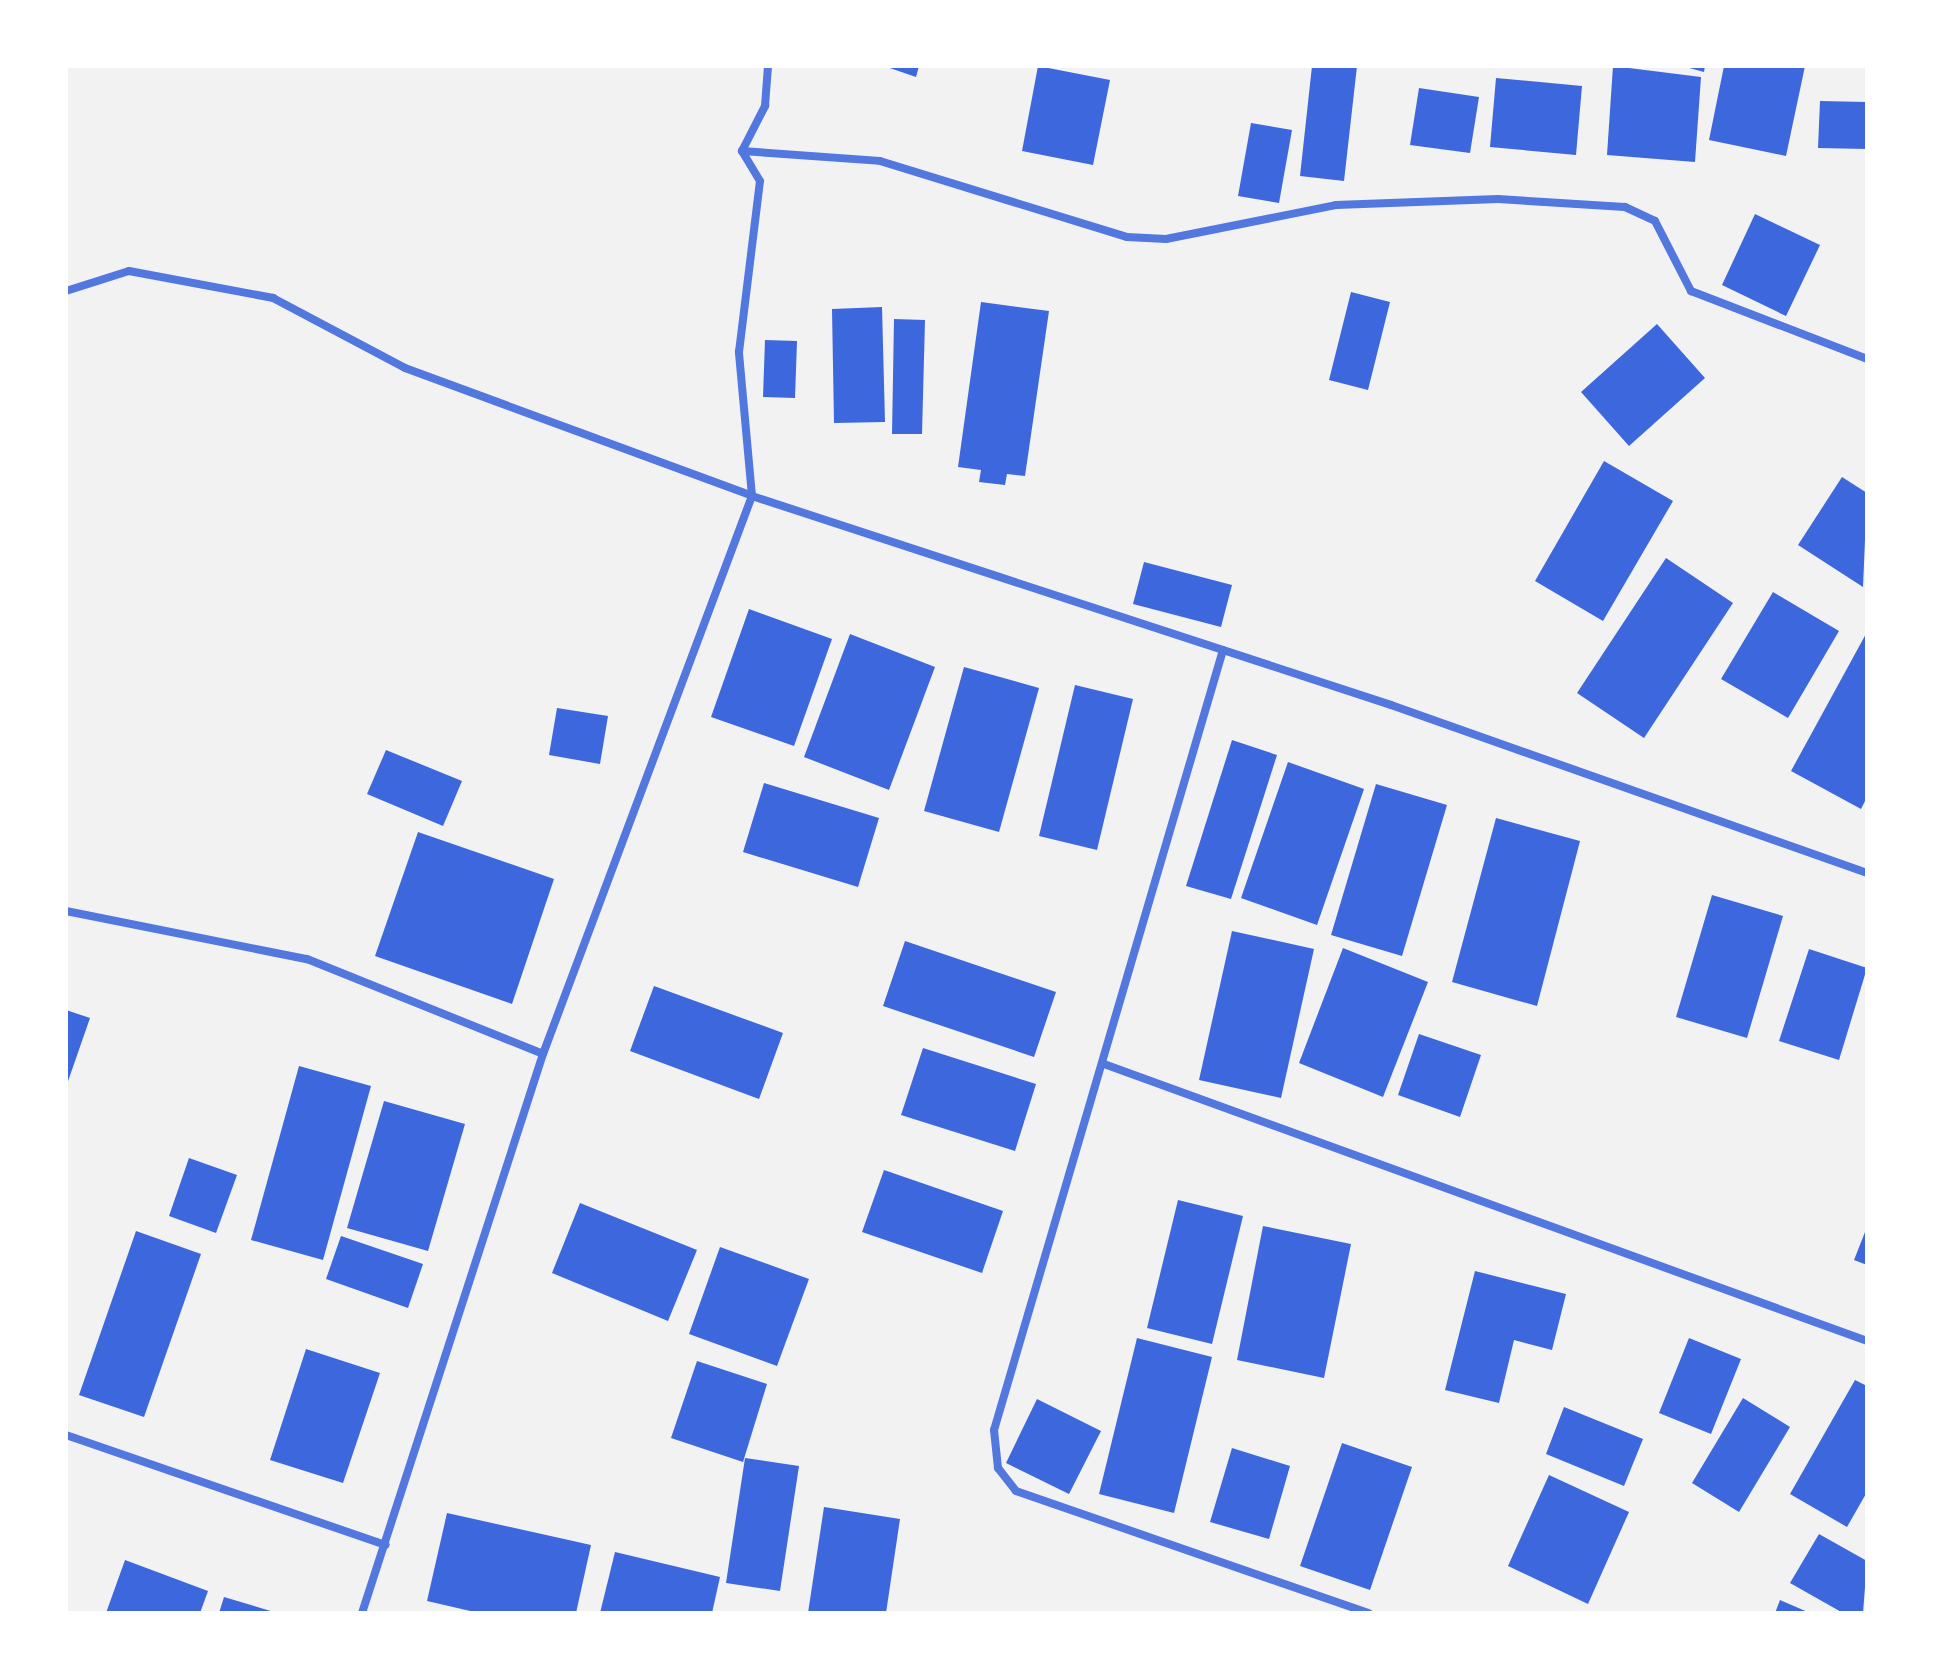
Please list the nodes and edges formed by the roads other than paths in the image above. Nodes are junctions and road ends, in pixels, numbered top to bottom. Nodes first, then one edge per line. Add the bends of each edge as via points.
1 (768, 66) edge
2 (742, 151) junction
3 (66, 291) edge
4 (1867, 359) edge
5 (752, 496) junction
6 (1223, 650) junction
7 (1867, 873) edge
8 (66, 911) edge
9 (543, 1054) junction
10 (1104, 1064) junction
11 (1867, 1341) edge
12 (66, 1435) edge
13 (386, 1545) junction
14 (362, 1613) edge
15 (1368, 1613) edge

1 - 2 street via 765,106
2 - 4 street via 880,161 1127,237 1166,239 1336,205 1498,199 1625,207 1655,221 1691,291
2 - 5 street via 760,181 739,352
3 - 5 street via 129,271 273,298 405,368
5 - 6 street
5 - 9 street
6 - 7 street
6 - 10 street
8 - 9 street via 307,959
9 - 13 street
10 - 11 street
10 - 15 street via 994,1430 998,1468 1016,1491
12 - 13 street
13 - 14 street

